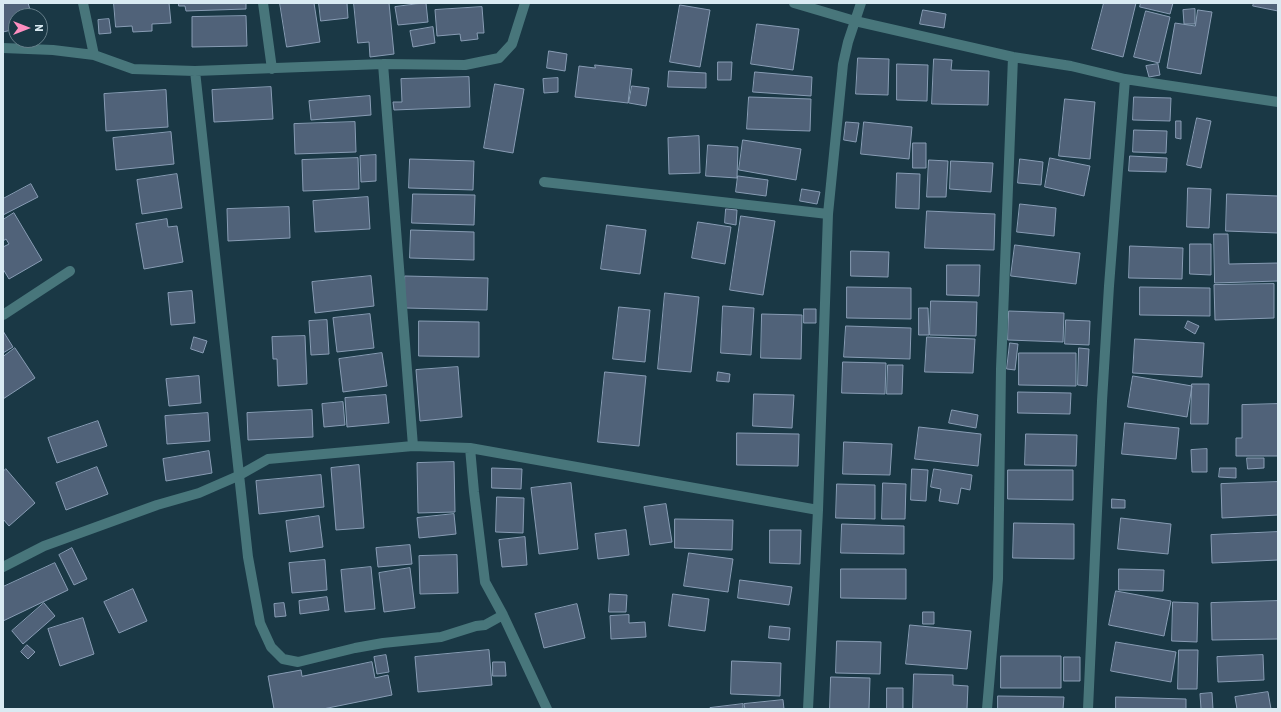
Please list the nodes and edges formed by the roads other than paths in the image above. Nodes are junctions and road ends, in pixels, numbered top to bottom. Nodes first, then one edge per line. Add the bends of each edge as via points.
1 (83, 3) edge
2 (263, 3) edge
3 (525, 3) edge
4 (794, 3) edge
5 (861, 3) edge
6 (855, 21) junction
7 (3, 48) edge
8 (94, 55) junction
9 (1013, 57) junction
10 (383, 64) junction
11 (272, 69) junction
12 (195, 71) junction
13 (1125, 79) junction
14 (1278, 102) edge
15 (544, 182) dead end
16 (828, 214) junction
17 (70, 271) dead end
18 (3, 315) edge
19 (413, 446) junction
20 (470, 448) junction
21 (238, 476) junction
22 (818, 510) junction
23 (3, 568) edge
24 (503, 615) junction
25 (547, 709) edge
26 (808, 709) edge
27 (987, 709) edge
28 (1088, 709) edge

1 - 8 street
2 - 11 street
3 - 10 street via 512,44 499,58 465,65
4 - 6 street
5 - 6 street
6 - 9 street
6 - 16 street via 843,64
7 - 8 street
8 - 12 street via 133,69
9 - 13 street via 1070,66
9 - 27 street via 1001,369 998,579
10 - 11 street
10 - 19 street
11 - 12 street
12 - 21 street
13 - 14 street
13 - 28 street via 1102,401
15 - 16 street
16 - 22 street
17 - 18 street
19 - 20 street
19 - 21 street via 268,459
20 - 22 street
20 - 24 street via 485,582
21 - 23 street via 199,493 157,505 44,546
21 - 24 street via 248,557 260,623 271,647 284,659 298,662 383,643 440,637 485,625
22 - 26 street
24 - 25 street

